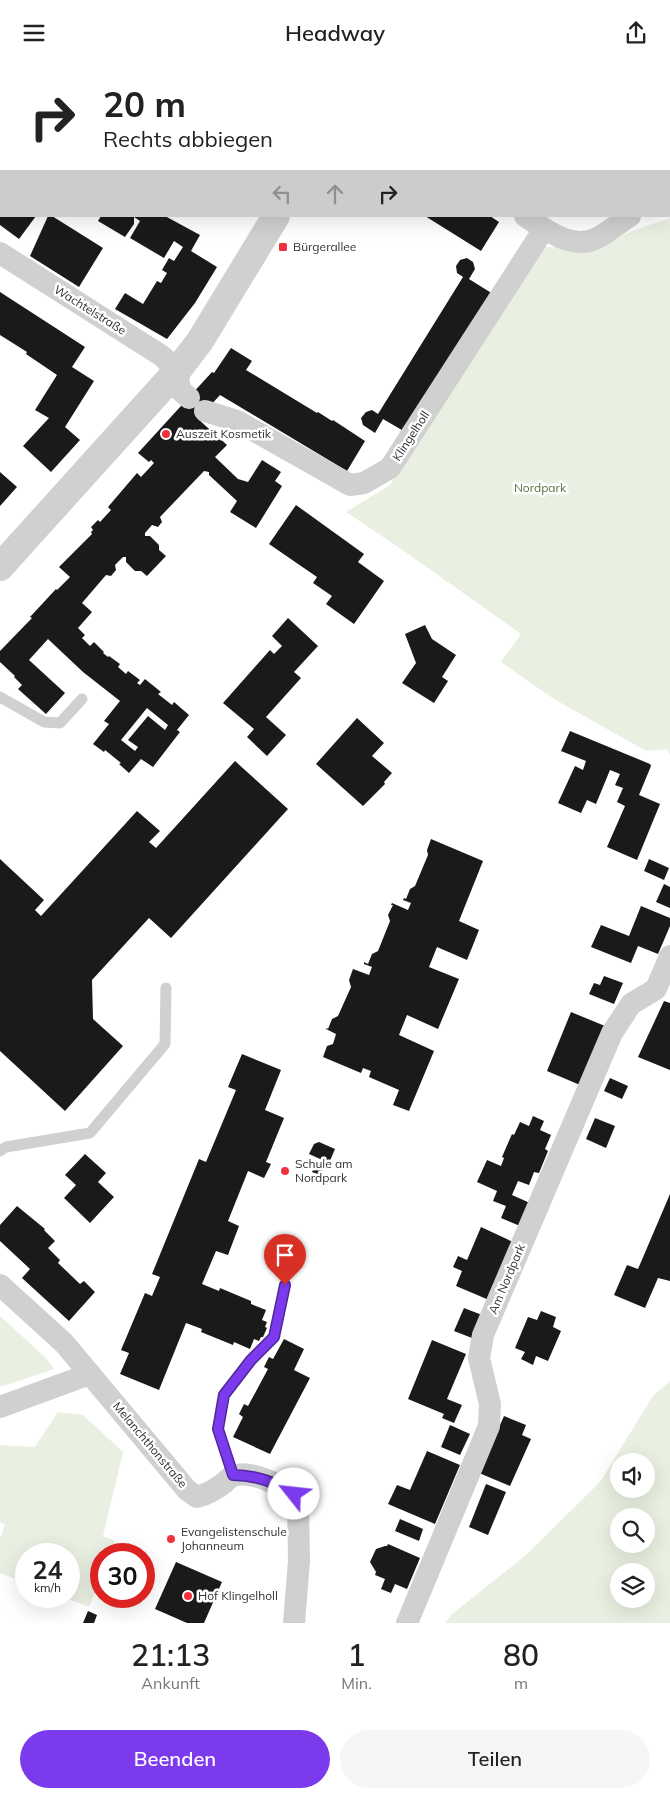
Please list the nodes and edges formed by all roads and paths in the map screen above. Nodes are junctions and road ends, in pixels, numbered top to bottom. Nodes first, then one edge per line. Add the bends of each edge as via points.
1 (275, 217) edge
2 (526, 217) edge
3 (629, 217) edge
4 (544, 229) junction
5 (0, 253) edge
6 (177, 371) junction
7 (0, 567) edge
8 (0, 697) edge
9 (82, 699) dead end
10 (670, 956) edge
11 (166, 988) dead end
12 (0, 1151) edge
13 (0, 1285) edge
14 (285, 1285) dead end
15 (90, 1373) junction
16 (0, 1407) edge
17 (233, 1475) junction
18 (294, 1623) edge
19 (407, 1623) edge

1 - 6 street via 200,341
2 - 4 street
3 - 4 street via 596,239 575,243
4 - 6 street, Klingelholl via 390,468 364,483 350,485 237,421 197,405 180,390
5 - 6 street, Wachtelstraße via 162,356
6 - 7 street
8 - 9 lane via 44,723 60,723
10 - 19 street, Am Nordpark via 656,989 631,1004 612,1033 483,1335 479,1358 490,1404 489,1426
11 - 12 lane via 165,1044 90,1133 6,1147
13 - 15 street, Melanchthonstraße via 64,1343
14 - 17 lane via 274,1337 224,1395 218,1429
15 - 16 street
15 - 17 street, Melanchthonstraße via 187,1490 197,1497 209,1494
17 - 18 street via 248,1475 279,1485 294,1494 298,1502 299,1561

